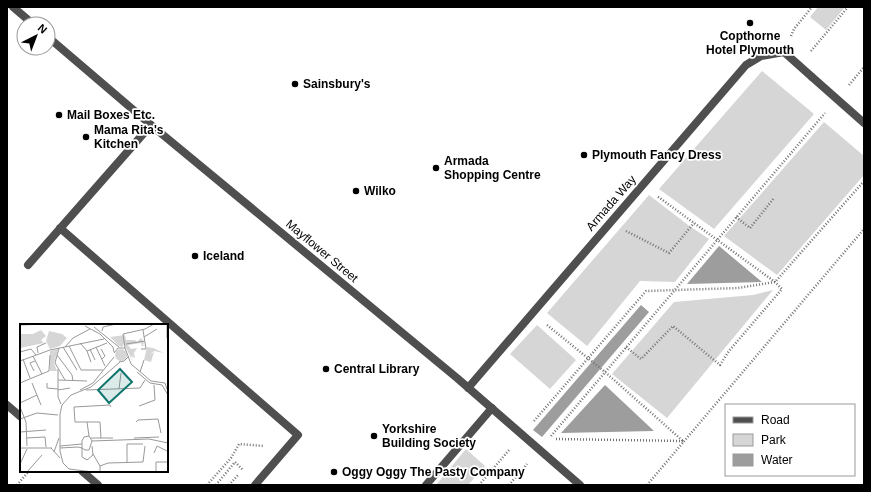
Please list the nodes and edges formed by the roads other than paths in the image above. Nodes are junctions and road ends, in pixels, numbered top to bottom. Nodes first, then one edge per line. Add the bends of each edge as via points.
1 (13, 7) edge
2 (23, 16) edge
3 (56, 44) edge
4 (864, 123) edge
5 (151, 125) junction
6 (60, 228) junction
7 (28, 265) dead end
8 (468, 388) junction
9 (7, 405) edge
10 (492, 408) junction
11 (20, 417) edge
12 (83, 472) edge
13 (98, 485) edge
14 (255, 485) edge
15 (426, 485) edge
16 (580, 485) edge

1 - 2 street
3 - 5 street, Mayflower Street
4 - 8 street, Armada Way via 784,52 761,56 746,65
5 - 6 street
5 - 8 street, Mayflower Street
6 - 7 street
6 - 14 street via 298,434
8 - 10 street, Mayflower Street
9 - 11 street
10 - 15 street
10 - 16 street, Mayflower Street
12 - 13 street

